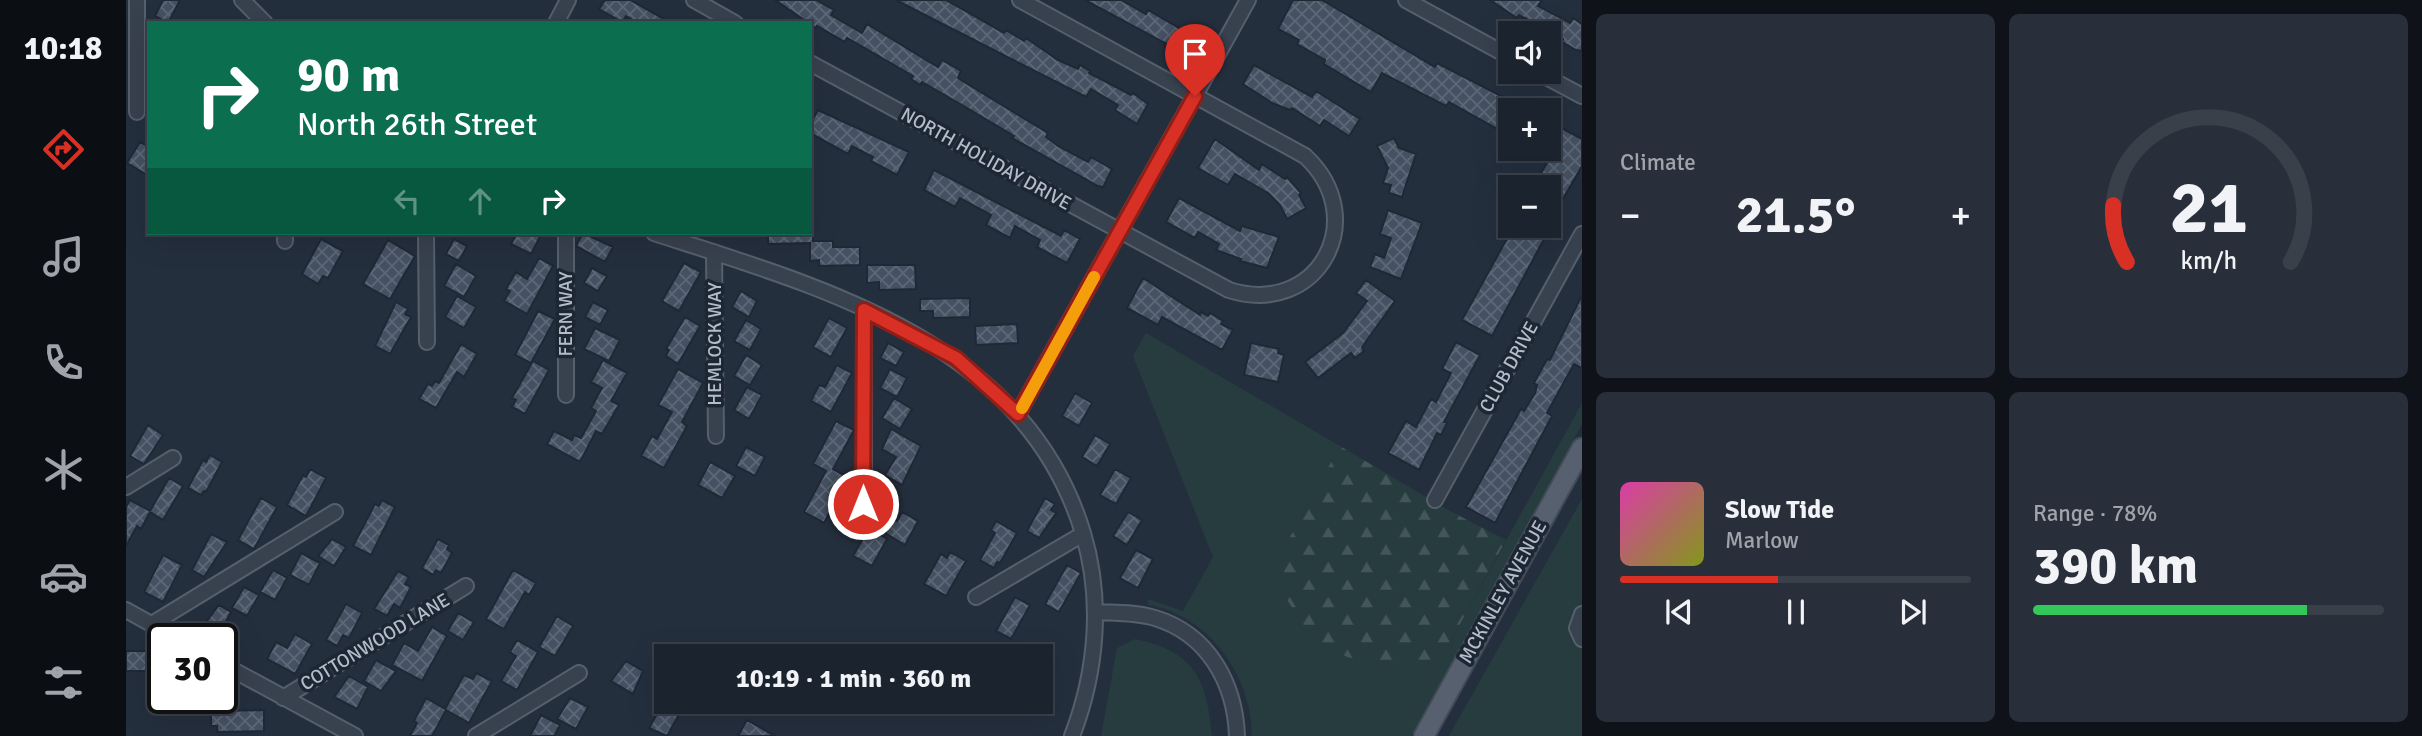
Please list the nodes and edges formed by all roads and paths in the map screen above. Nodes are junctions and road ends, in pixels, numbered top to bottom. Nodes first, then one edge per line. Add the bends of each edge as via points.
1 (137, 0) edge
2 (242, 0) edge
3 (568, 0) edge
4 (694, 0) edge
5 (1020, 0) edge
6 (1248, 0) edge
7 (1406, 0) edge
8 (263, 21) edge
9 (556, 21) edge
10 (731, 21) edge
11 (1498, 50) edge
12 (812, 65) edge
13 (1560, 84) edge
14 (1195, 96) junction
15 (1582, 96) edge
16 (137, 112) dead end
17 (1119, 231) junction
18 (1582, 234) edge
19 (426, 235) edge
20 (566, 235) edge
21 (660, 235) edge
22 (715, 252) junction
23 (864, 310) junction
24 (427, 342) dead end
25 (566, 395) dead end
26 (1018, 414) junction
27 (716, 436) dead end
28 (1582, 448) edge
29 (173, 458) dead end
30 (126, 487) edge
31 (1435, 500) dead end
32 (863, 504) dead end
33 (335, 512) dead end
34 (1083, 534) junction
35 (466, 586) dead end
36 (976, 597) dead end
37 (126, 610) edge
38 (1095, 612) junction
39 (1582, 614) edge
40 (150, 623) edge
41 (154, 623) edge
42 (1582, 639) edge
43 (238, 673) edge
44 (579, 673) dead end
45 (284, 698) junction
46 (355, 736) edge
47 (476, 736) edge
48 (1072, 736) edge
49 (1237, 736) edge
50 (1424, 736) edge

1 - 16 street
2 - 8 street
3 - 9 street
4 - 10 street
5 - 14 street
6 - 14 street
7 - 11 street
12 - 17 street, NORTH HOLIDAY DRIVE
13 - 15 street
14 - 17 street
14 - 17 street via 1305,156 1318,169 1335,206 1336,227 1321,264 1289,290 1270,296 1246,295 1202,277
17 - 26 street
18 - 31 street, CLUB DRIVE
19 - 24 street
20 - 25 street, FERN WAY
21 - 22 street
22 - 23 street
22 - 27 street, HEMLOCK WAY
23 - 26 street via 956,358
23 - 32 street
26 - 34 street via 1063,479
28 - 50 main road, MCKINLEY AVENUE
29 - 30 street
33 - 41 street
34 - 36 street
34 - 38 street via 1095,586
35 - 45 street, COTTONWOOD LANE
37 - 40 street
38 - 48 street via 1087,688
38 - 49 street via 1155,618 1192,637 1218,666 1228,686
39 - 42 street via 1577,628
43 - 45 street
44 - 47 street
45 - 46 street

